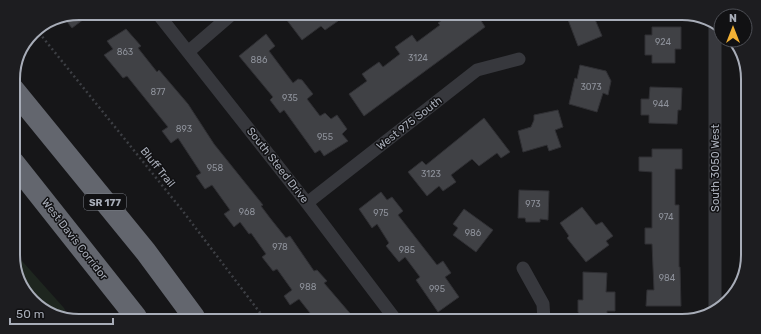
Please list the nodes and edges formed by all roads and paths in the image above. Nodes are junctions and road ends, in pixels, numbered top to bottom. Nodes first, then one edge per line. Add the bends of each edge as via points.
1 (163, 20) edge
2 (225, 20) edge
3 (40, 34) edge
4 (715, 48) edge
5 (188, 52) junction
6 (519, 60) dead end
7 (20, 98) edge
8 (20, 171) edge
9 (307, 202) junction
10 (523, 268) dead end
11 (715, 304) edge
12 (134, 314) edge
13 (192, 314) edge
14 (261, 314) edge
15 (391, 314) edge
16 (544, 314) edge

1 - 5 street, South Steed Drive
2 - 5 street
3 - 14 path, Bluff Trail via 182,210
4 - 11 street, South 3050 West
5 - 9 street, South Steed Drive
6 - 9 street, West 975 South via 477,70
7 - 13 highway, SR 177 via 146,252
8 - 12 highway, West Davis Corridor
9 - 15 street, South Steed Drive
10 - 16 street via 544,304

